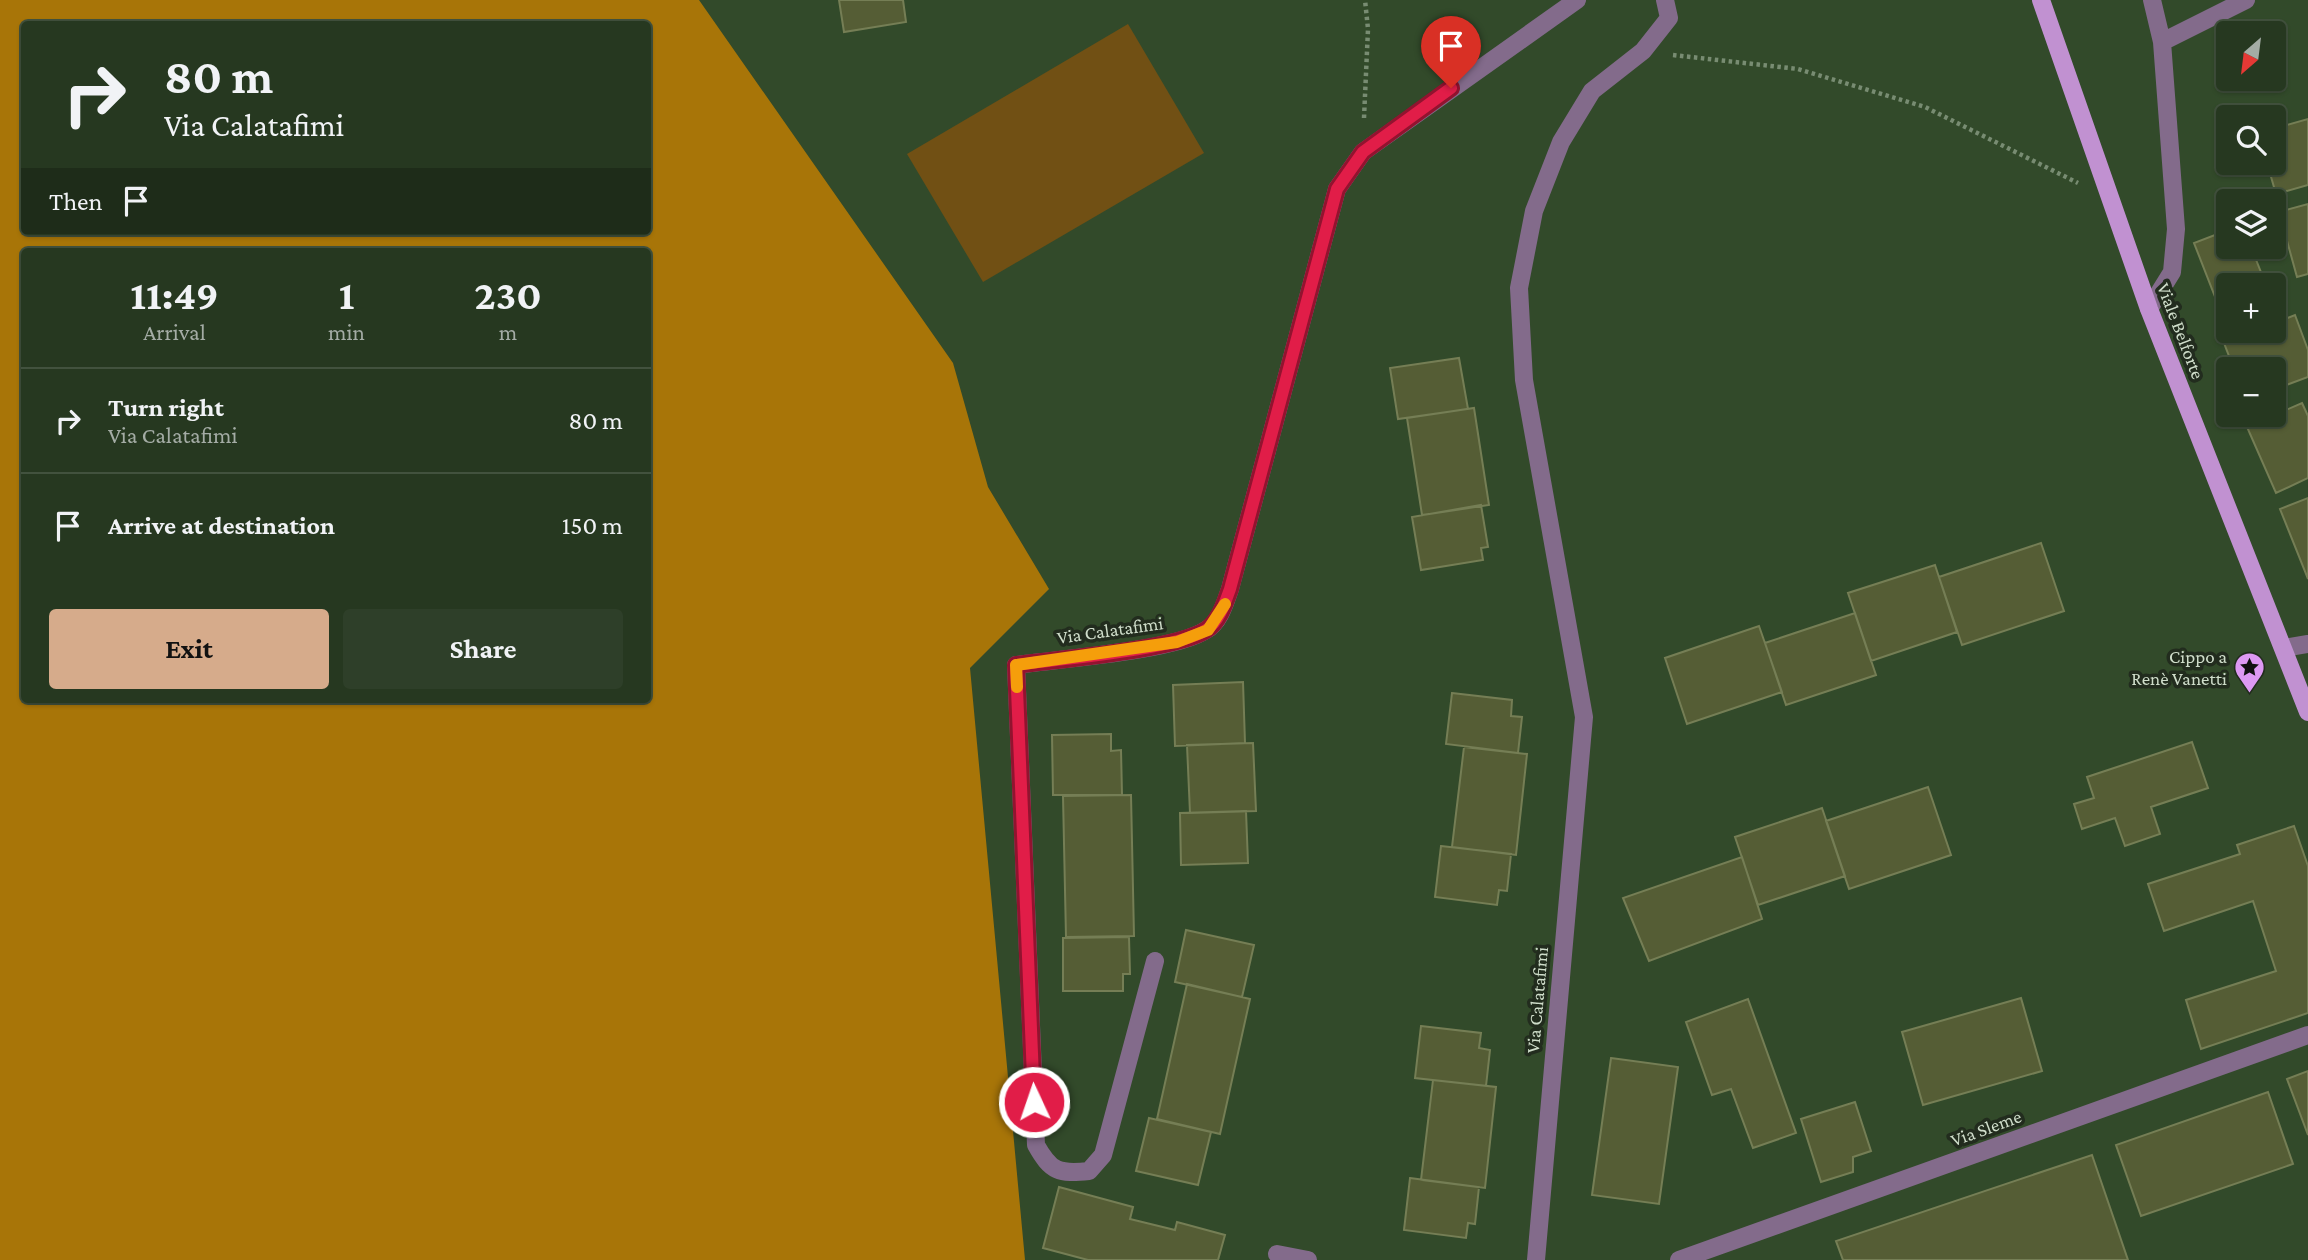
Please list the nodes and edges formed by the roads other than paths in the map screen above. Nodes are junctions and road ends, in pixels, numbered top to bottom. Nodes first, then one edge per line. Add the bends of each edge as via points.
1 (1577, 0) edge
2 (1665, 0) edge
3 (2041, 0) edge
4 (2151, 0) edge
5 (2246, 0) edge
6 (2162, 42) junction
7 (2149, 309) junction
8 (2308, 644) edge
9 (2284, 648) junction
10 (2308, 712) edge
11 (1155, 961) dead end
12 (2308, 1035) edge
13 (1278, 1254) dead end
14 (1308, 1260) edge
15 (1536, 1260) edge
16 (1679, 1260) edge

1 - 11 street, Via Calatafimi via 1363,152 1337,189 1230,589 1208,630 1177,642 1016,665 1036,1145 1047,1165 1066,1173 1089,1171 1103,1155
2 - 15 street, Via Calatafimi via 1669,18 1643,51 1592,91 1561,142 1534,212 1519,288 1524,380 1584,717
3 - 7 main road, Viale Belforte
4 - 6 street
5 - 6 street
6 - 7 street via 2176,229 2172,272
7 - 9 main road, Viale Belforte
8 - 9 street
9 - 10 main road, Viale Belforte
12 - 16 street, Via Sleme
13 - 14 street

